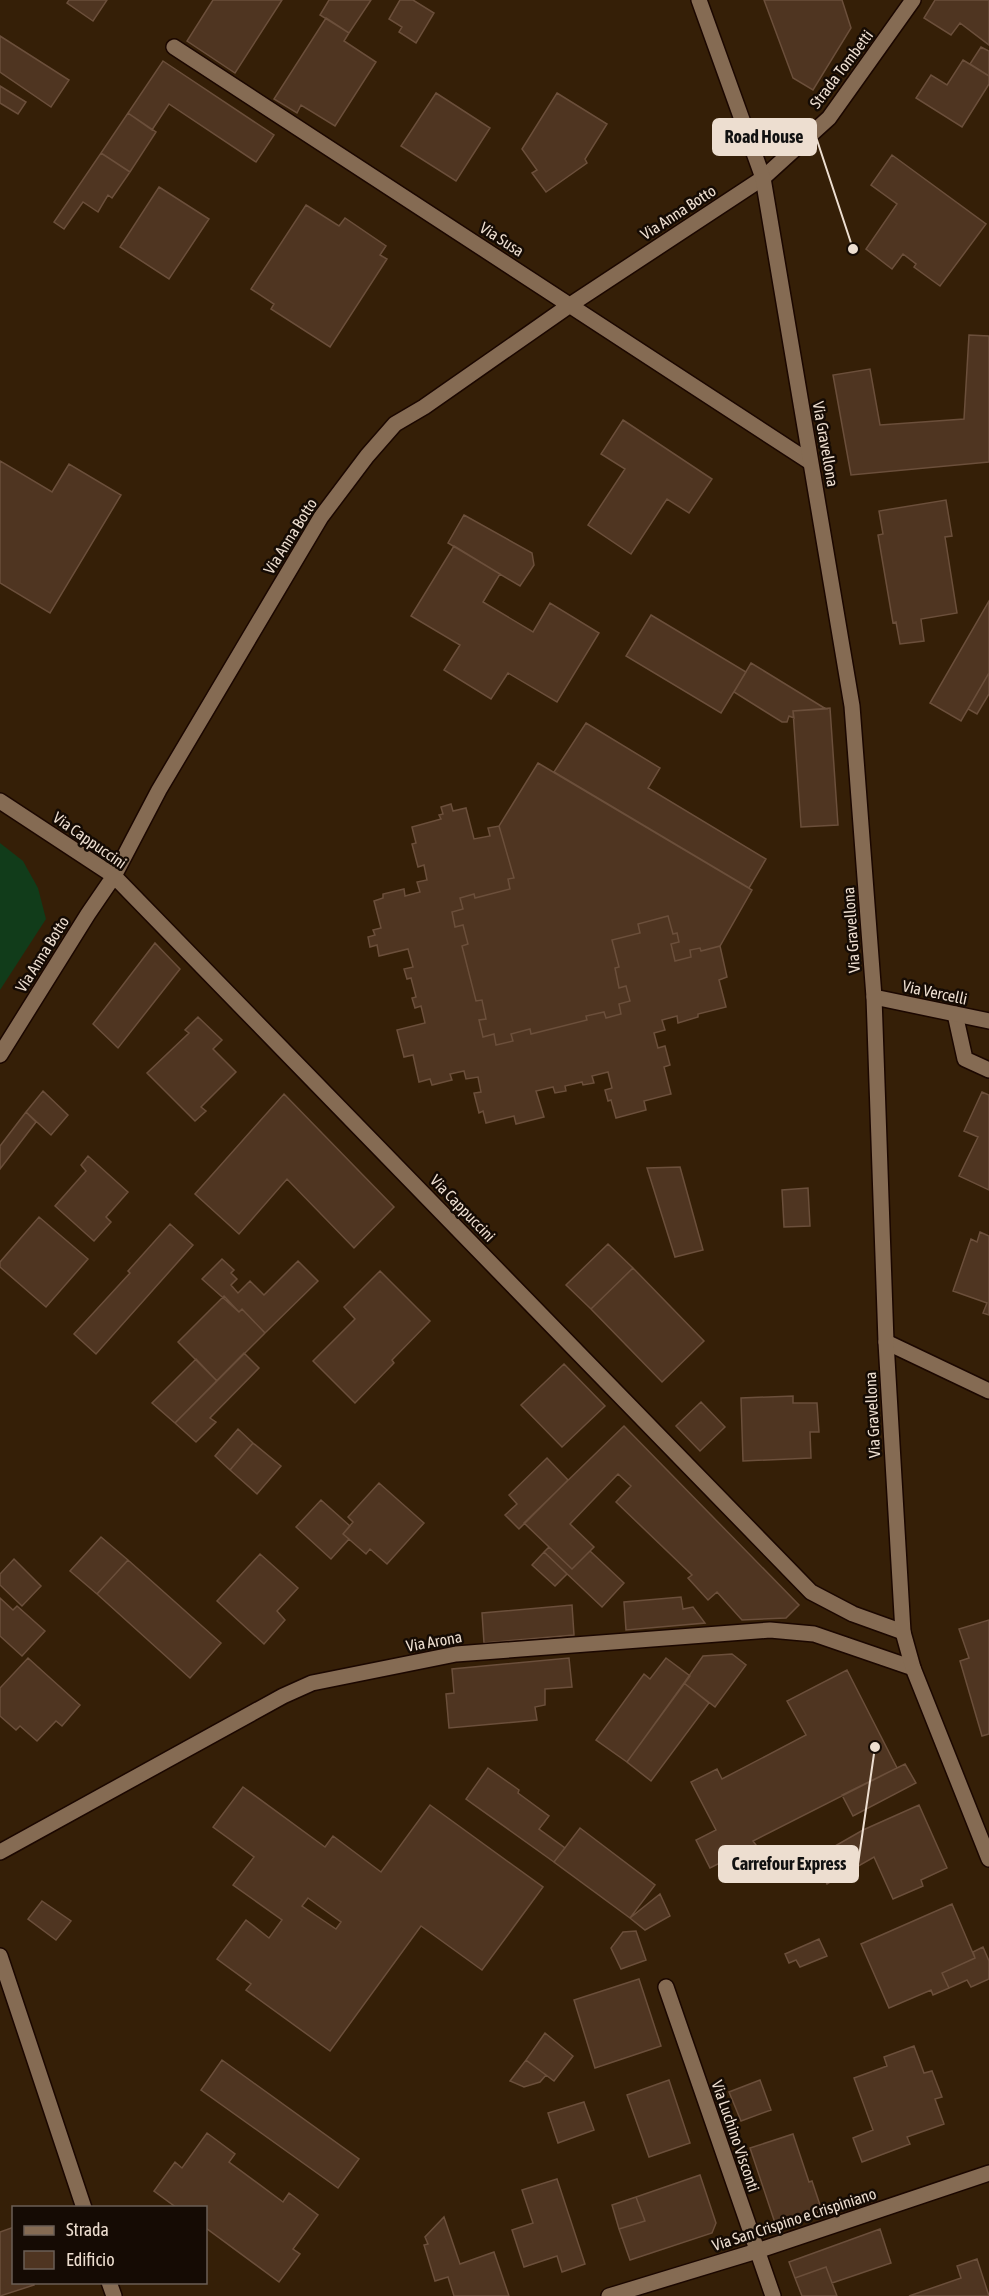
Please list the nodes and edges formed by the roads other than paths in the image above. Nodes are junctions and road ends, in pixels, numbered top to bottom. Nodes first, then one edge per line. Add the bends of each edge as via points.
1 (699, 0) edge
2 (914, 0) edge
3 (174, 47) dead end
4 (763, 178) junction
5 (570, 305) junction
6 (810, 462) junction
7 (0, 801) edge
8 (114, 876) junction
9 (874, 997) junction
10 (955, 1014) junction
11 (989, 1021) edge
12 (0, 1055) edge
13 (989, 1070) edge
14 (886, 1342) junction
15 (989, 1391) edge
16 (903, 1632) junction
17 (913, 1668) junction
18 (0, 1852) edge
19 (989, 1859) edge
20 (0, 1956) edge
21 (666, 1987) dead end
22 (989, 2174) edge
23 (83, 2206) edge
24 (757, 2251) junction
25 (609, 2296) edge
26 (773, 2296) edge

1 - 4 street, Via Gravellona
2 - 4 street, Strada Tombetti via 829,118
3 - 5 street, Via Susa
4 - 5 street, Via Anna Botto
4 - 6 street, Via Gravellona
5 - 6 street, Via Susa
5 - 8 street, Via Anna Botto via 396,424 367,456 321,517 159,790
6 - 9 street, Via Gravellona via 852,706
7 - 8 street, Via Cappuccini
8 - 12 street, Via Anna Botto
8 - 16 street, Via Cappuccini via 812,1592 854,1614
9 - 10 street, Via Vercelli
9 - 14 street, Via Gravellona
10 - 11 street, Via Vercelli
10 - 13 street via 965,1059
14 - 15 street
14 - 16 street, Via Gravellona
16 - 17 street, Via Gravellona
17 - 18 street, Via Arona via 814,1634 770,1630 456,1654 423,1660 312,1683 283,1696
17 - 19 street, Via Gravellona
20 - 23 street
21 - 24 street, Via Luchino Visconti
22 - 24 street, Via San Crispino e Crispiniano
24 - 25 street, Via San Crispino e Crispiniano
24 - 26 street, Via Luchino Visconti

